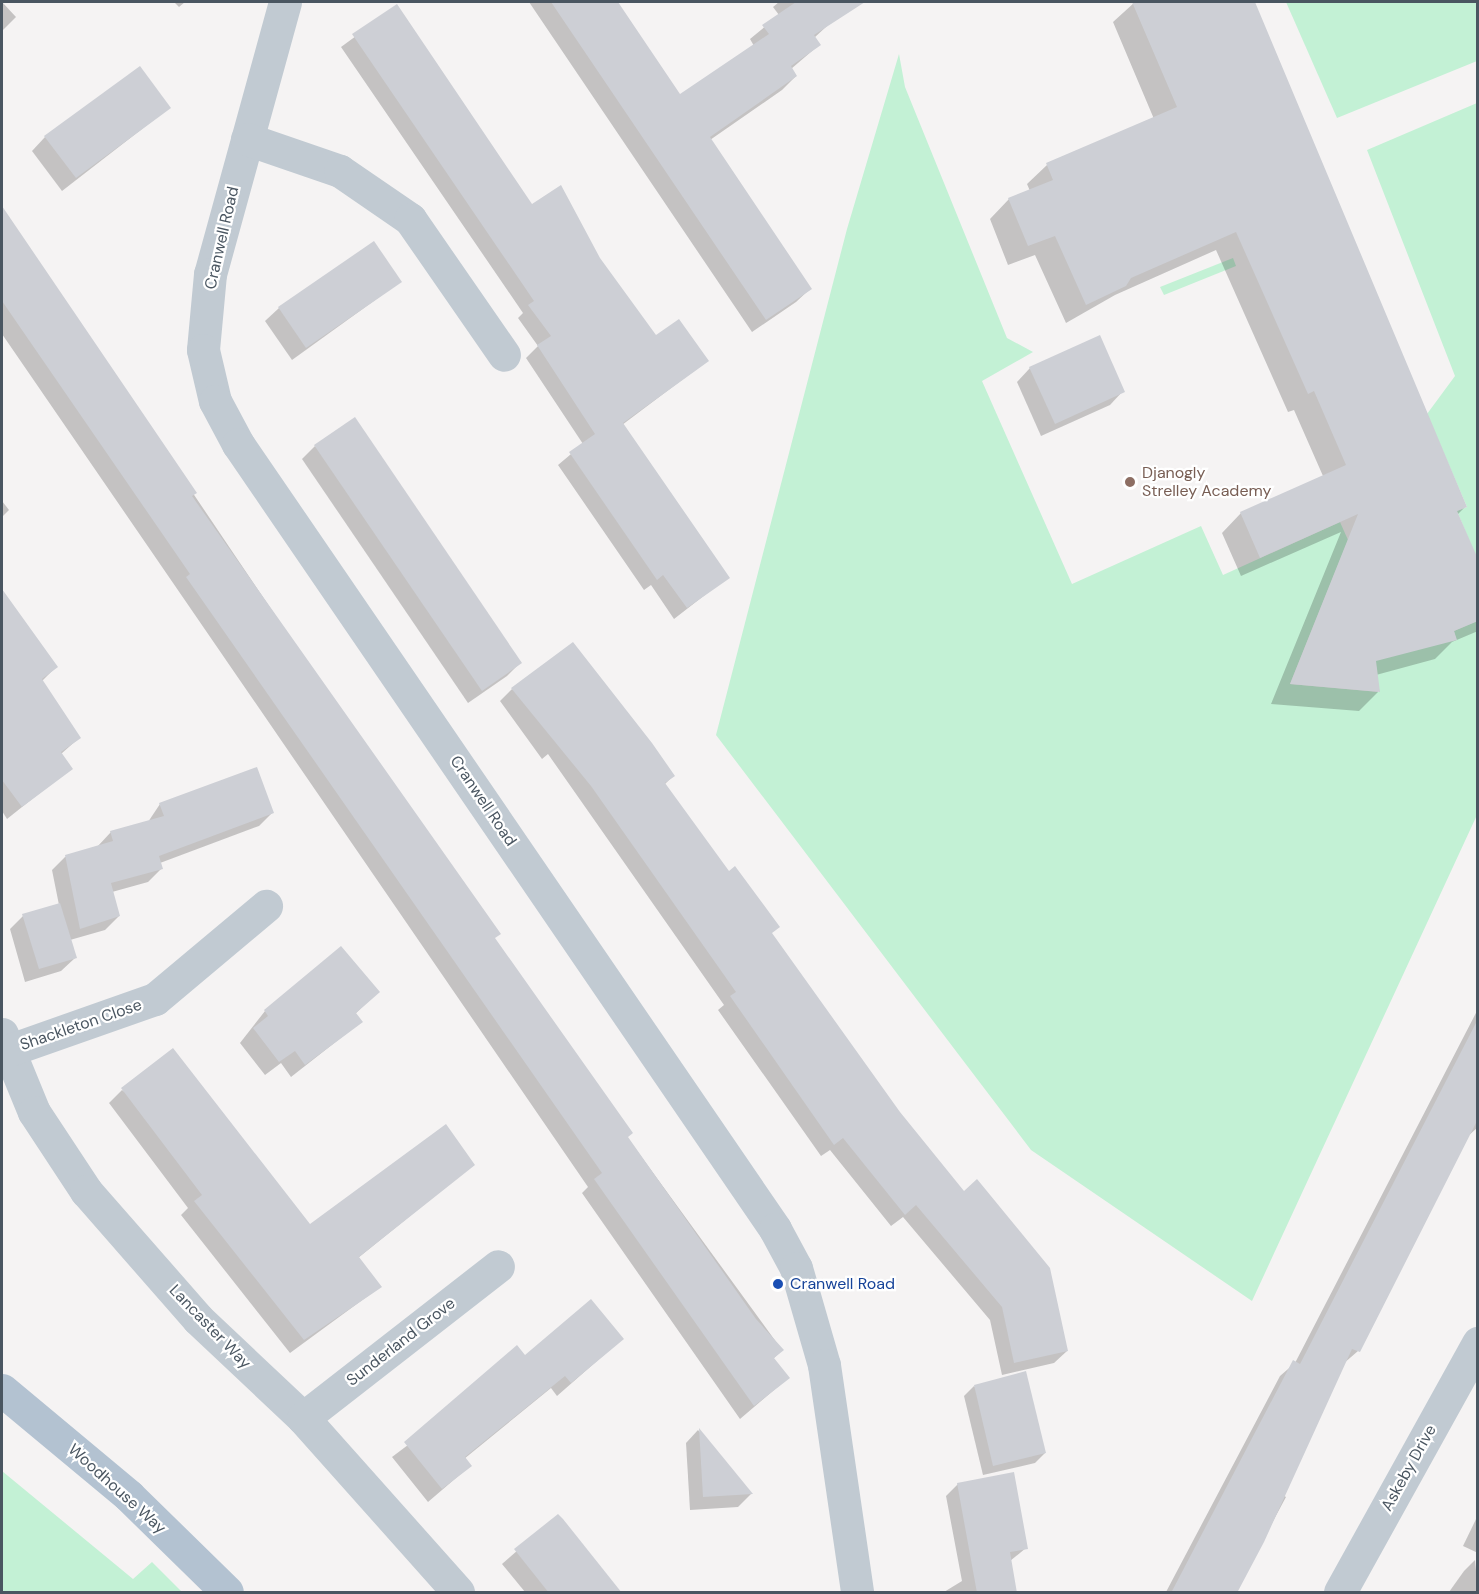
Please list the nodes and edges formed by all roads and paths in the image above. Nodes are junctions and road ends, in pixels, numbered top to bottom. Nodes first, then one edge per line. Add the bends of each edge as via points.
1 (285, 2) edge
2 (247, 139) junction
3 (504, 355) dead end
4 (266, 906) dead end
5 (4, 1043) edge
6 (498, 1266) dead end
7 (1478, 1343) edge
8 (2, 1390) edge
9 (303, 1418) junction
10 (227, 1593) edge
11 (458, 1593) edge
12 (857, 1593) edge
13 (1340, 1593) edge

1 - 2 street, Cranwell Road
2 - 3 street via 340,171 410,219
2 - 12 street, Cranwell Road via 210,274 203,350 215,401 238,444 791,1258 824,1365
4 - 5 street, Shackleton Close via 155,999
5 - 9 street, Lancaster Way via 34,1112 86,1191 198,1319
6 - 9 street, Sunderland Grove
7 - 13 street, Askeby Drive
8 - 10 main road, Woodhouse Way via 129,1496
9 - 11 street, Lancaster Way

